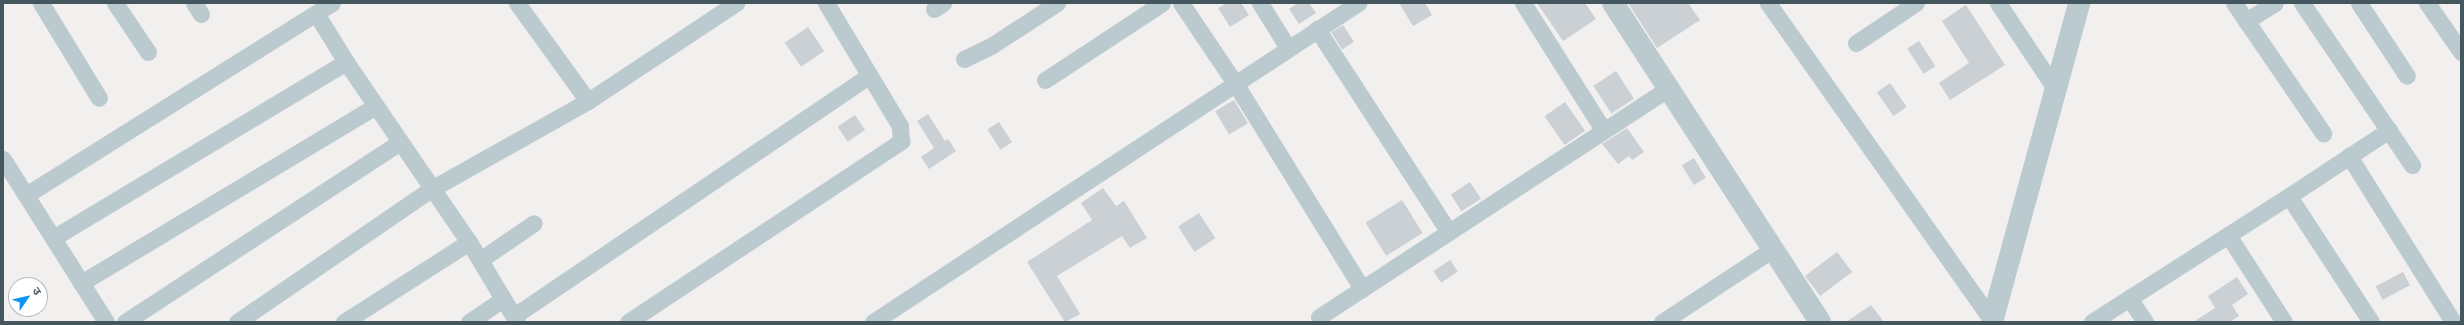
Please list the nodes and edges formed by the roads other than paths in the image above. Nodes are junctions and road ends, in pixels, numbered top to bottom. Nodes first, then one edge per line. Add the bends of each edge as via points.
1 (41, 3) edge
2 (115, 3) edge
3 (517, 3) edge
4 (736, 3) edge
5 (826, 3) edge
6 (1057, 3) edge
7 (1162, 3) edge
8 (1181, 3) edge
9 (1260, 3) edge
10 (1358, 3) edge
11 (1523, 3) edge
12 (1613, 3) edge
13 (1768, 3) edge
14 (1916, 3) edge
15 (1998, 3) edge
16 (2079, 3) edge
17 (2234, 3) edge
18 (2275, 3) edge
19 (2302, 3) edge
20 (2359, 3) edge
21 (2427, 3) edge
22 (325, 7) edge
23 (714, 9) edge
24 (2246, 21) junction
25 (1317, 29) junction
26 (1856, 43) dead end
27 (1288, 48) junction
28 (148, 52) dead end
29 (2461, 52) edge
30 (964, 59) dead end
31 (346, 62) junction
32 (868, 76) junction
33 (2407, 76) dead end
34 (1045, 80) dead end
35 (1235, 83) junction
36 (2054, 87) junction
37 (1669, 88) junction
38 (99, 98) dead end
39 (588, 101) junction
40 (376, 106) junction
41 (2389, 130) junction
42 (1604, 131) junction
43 (2323, 133) dead end
44 (400, 142) junction
45 (2349, 156) junction
46 (3, 159) edge
47 (2412, 165) dead end
48 (433, 188) junction
49 (26, 195) junction
50 (2289, 196) junction
51 (534, 223) dead end
52 (1449, 232) junction
53 (2228, 235) junction
54 (53, 238) junction
55 (469, 242) junction
56 (1773, 249) junction
57 (480, 260) junction
58 (81, 283) junction
59 (1362, 289) junction
60 (2129, 298) junction
61 (503, 299) junction
62 (1320, 317) dead end
63 (516, 319) edge
64 (1992, 321) edge
65 (106, 322) edge
66 (125, 322) edge
67 (237, 322) edge
68 (344, 322) edge
69 (470, 322) edge
70 (628, 322) edge
71 (873, 322) edge
72 (1662, 322) edge
73 (1820, 322) edge
74 (2092, 322) edge
75 (2145, 322) edge
76 (2284, 322) edge
77 (2371, 322) edge
78 (2452, 322) edge

1 - 38 street
2 - 28 street
3 - 39 street
4 - 23 street
5 - 32 street
6 - 30 street via 991,46
7 - 34 street
8 - 35 street
9 - 27 street
10 - 25 street
11 - 42 street
12 - 37 street
13 - 64 street
14 - 26 street
15 - 36 street
16 - 36 street
17 - 24 street
18 - 24 street
19 - 41 street
20 - 33 street
21 - 29 street
22 - 31 street
22 - 49 street
23 - 39 street
24 - 43 street
25 - 27 street
25 - 52 street
27 - 35 street
31 - 40 street
31 - 54 street
32 - 63 street
32 - 70 street via 900,126 901,141
35 - 59 street
35 - 71 street
36 - 64 street
37 - 42 street
37 - 56 street
39 - 48 street
40 - 44 street
40 - 58 street
41 - 45 street
41 - 47 street
42 - 52 street
44 - 48 street
44 - 66 street
45 - 50 street
45 - 78 street
46 - 49 street
48 - 55 street
48 - 67 street
49 - 54 street
50 - 53 street
50 - 77 street
51 - 57 street
52 - 59 street
53 - 60 street
53 - 76 street
54 - 58 street
55 - 57 street
55 - 68 street
56 - 72 street
56 - 73 street
57 - 61 street
58 - 65 street
59 - 62 street
60 - 74 street
60 - 75 street
61 - 63 street
61 - 69 street

